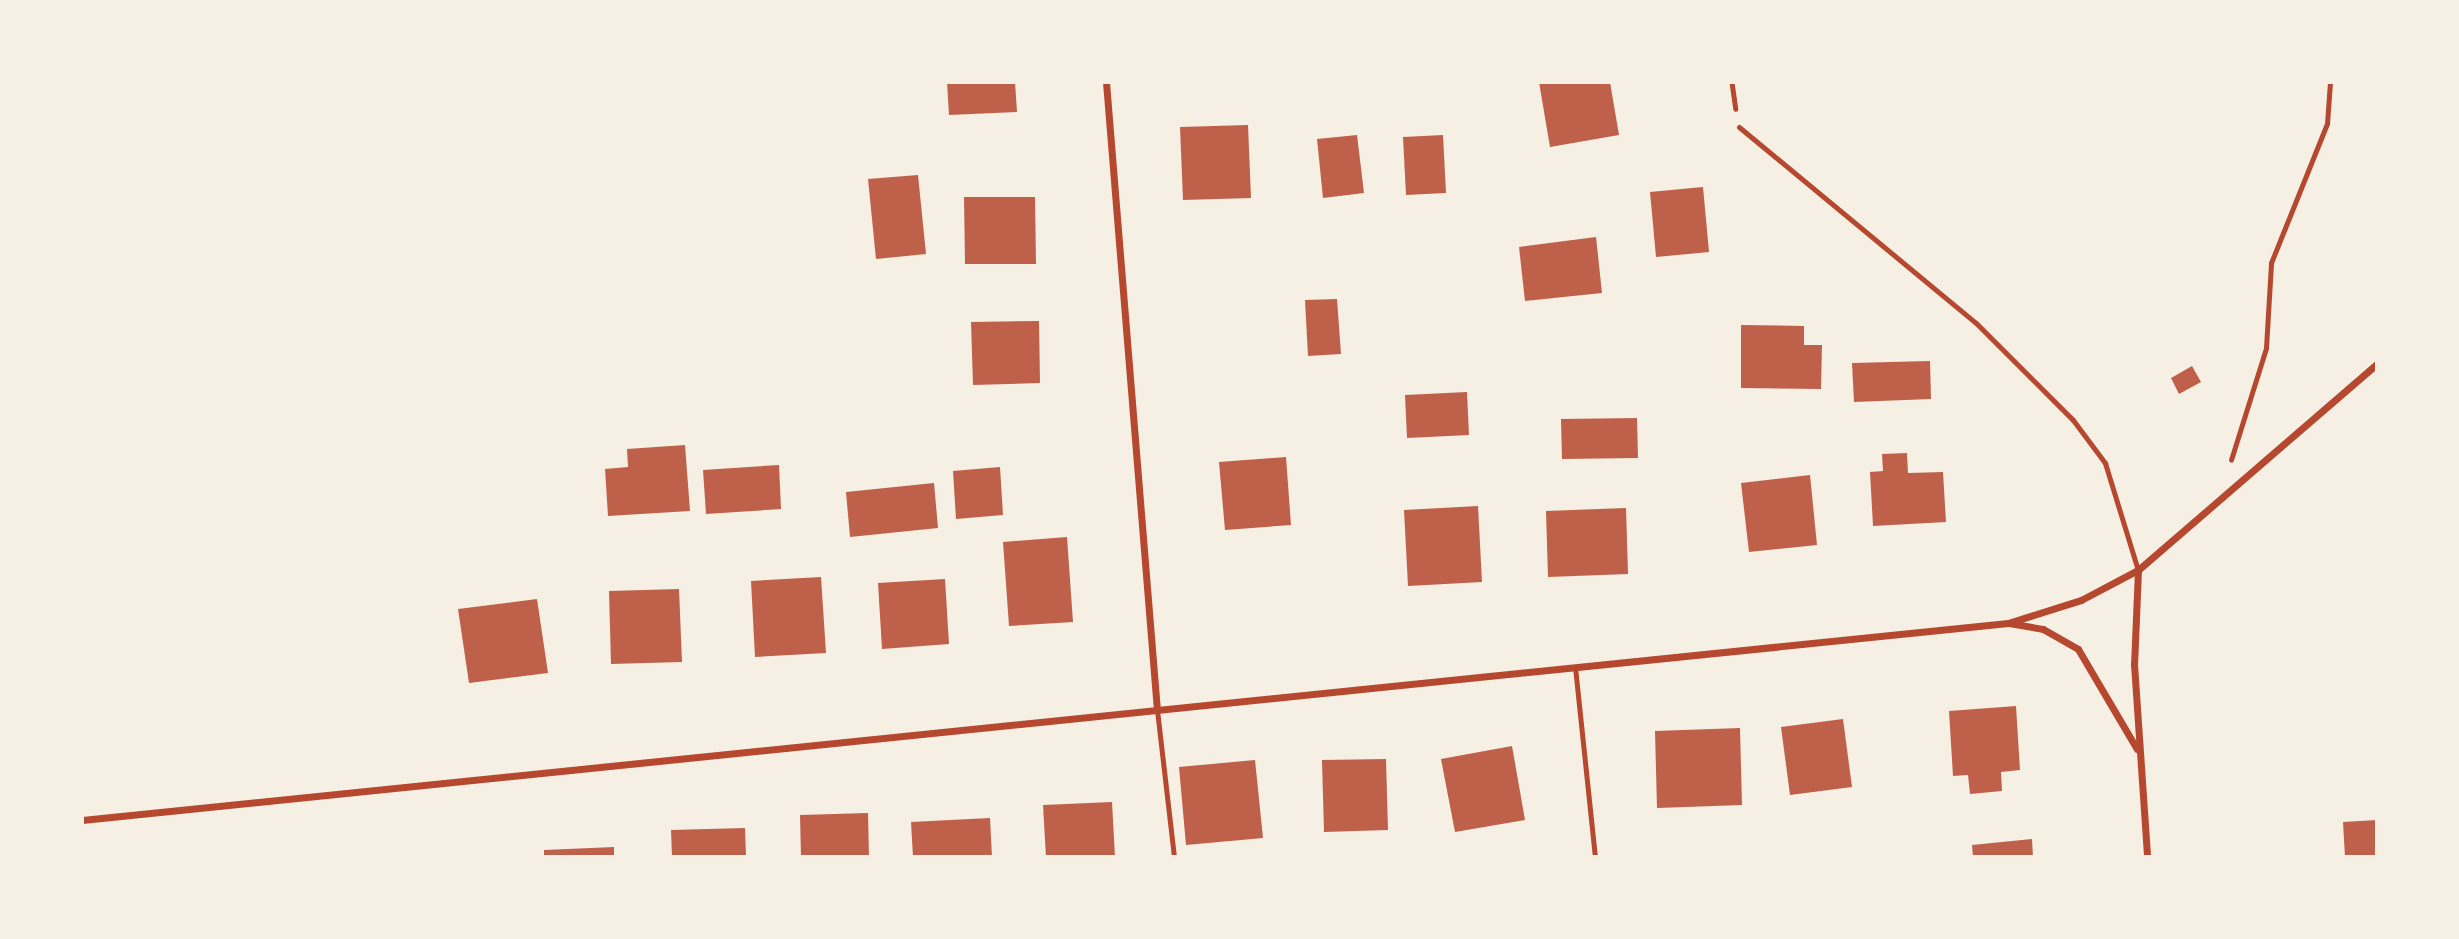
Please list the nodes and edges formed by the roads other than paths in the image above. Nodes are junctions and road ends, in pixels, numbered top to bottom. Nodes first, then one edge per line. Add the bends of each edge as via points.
1 (1106, 82) edge
2 (1739, 127) dead end
3 (2377, 364) edge
4 (2138, 570) junction
5 (2008, 623) junction
6 (1575, 667) junction
7 (1157, 710) junction
8 (2139, 752) junction
9 (82, 820) edge
10 (1174, 857) edge
11 (1595, 857) edge
12 (2147, 857) edge

1 - 7 street
2 - 4 lane via 1976,323 2073,420 2105,463
3 - 4 street
4 - 5 street via 2081,600
4 - 8 street via 2134,664
5 - 6 street
5 - 8 street via 2043,629 2078,649
6 - 7 street
6 - 11 lane
7 - 9 street
7 - 10 lane
8 - 12 street

